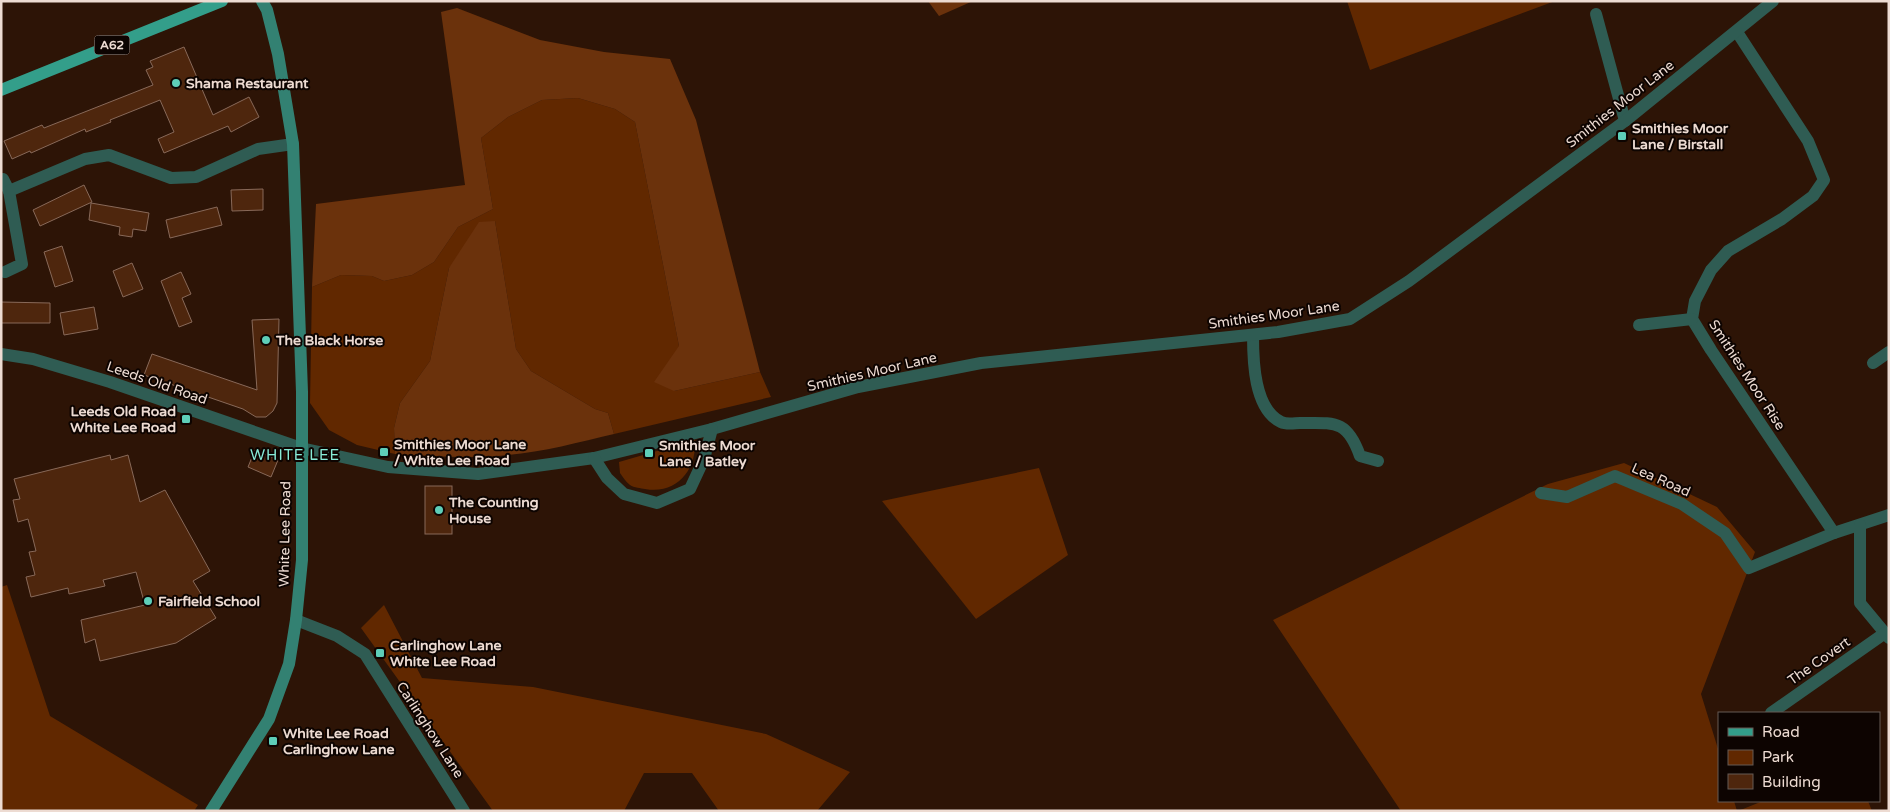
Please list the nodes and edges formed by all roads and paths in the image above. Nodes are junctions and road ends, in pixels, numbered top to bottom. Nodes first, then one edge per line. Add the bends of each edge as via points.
1 (222, 1) edge
2 (262, 1) edge
3 (1773, 1) edge
4 (1596, 14) dead end
5 (1737, 32) junction
6 (1, 90) edge
7 (1625, 121) junction
8 (293, 144) junction
9 (6, 272) dead end
10 (1692, 319) junction
11 (1639, 325) dead end
12 (1253, 335) junction
13 (1889, 352) edge
14 (1, 354) edge
15 (1873, 363) dead end
16 (712, 429) junction
17 (301, 448) junction
18 (594, 458) junction
19 (1378, 461) dead end
20 (1541, 493) dead end
21 (1889, 516) edge
22 (1860, 525) junction
23 (1834, 532) junction
24 (296, 620) junction
25 (1887, 635) edge
26 (1772, 712) edge
27 (211, 811) edge
28 (464, 811) edge

1 - 6 main road, A62
2 - 8 main road, White Lee Road via 278,54
3 - 5 street, Smithies Moor Lane
4 - 7 street
5 - 7 street, Smithies Moor Lane
5 - 10 street, Smithies Moor Rise via 1808,141 1824,180 1813,196 1782,219 1728,251 1711,270 1695,301
7 - 12 street, Smithies Moor Lane via 1409,281 1350,319
8 - 9 street via 258,149 196,177 171,178 109,155 85,159 6,185 22,264
8 - 17 main road, White Lee Road
10 - 11 street
10 - 23 street, Smithies Moor Rise
12 - 16 street, Smithies Moor Lane via 982,363 858,388
12 - 19 street via 1257,386 1271,416 1283,423 1331,423 1347,430 1360,456
13 - 15 street
14 - 17 street, Leeds Old Road via 33,359 110,382
16 - 18 street, Smithies Moor Lane
16 - 18 street via 704,459 690,489 657,503 624,494 607,478
17 - 18 street, Smithies Moor Lane via 388,467 478,474
17 - 24 main road, White Lee Road via 302,560
20 - 23 street, Lea Road via 1567,496 1615,476 1682,504 1725,533 1749,568
21 - 22 street, Lea Road
22 - 23 street, Lea Road
22 - 25 street via 1860,603
24 - 27 main road, White Lee Road via 289,664 269,719
24 - 28 street, Carlinghow Lane via 337,636 365,654
25 - 26 street, The Covert

